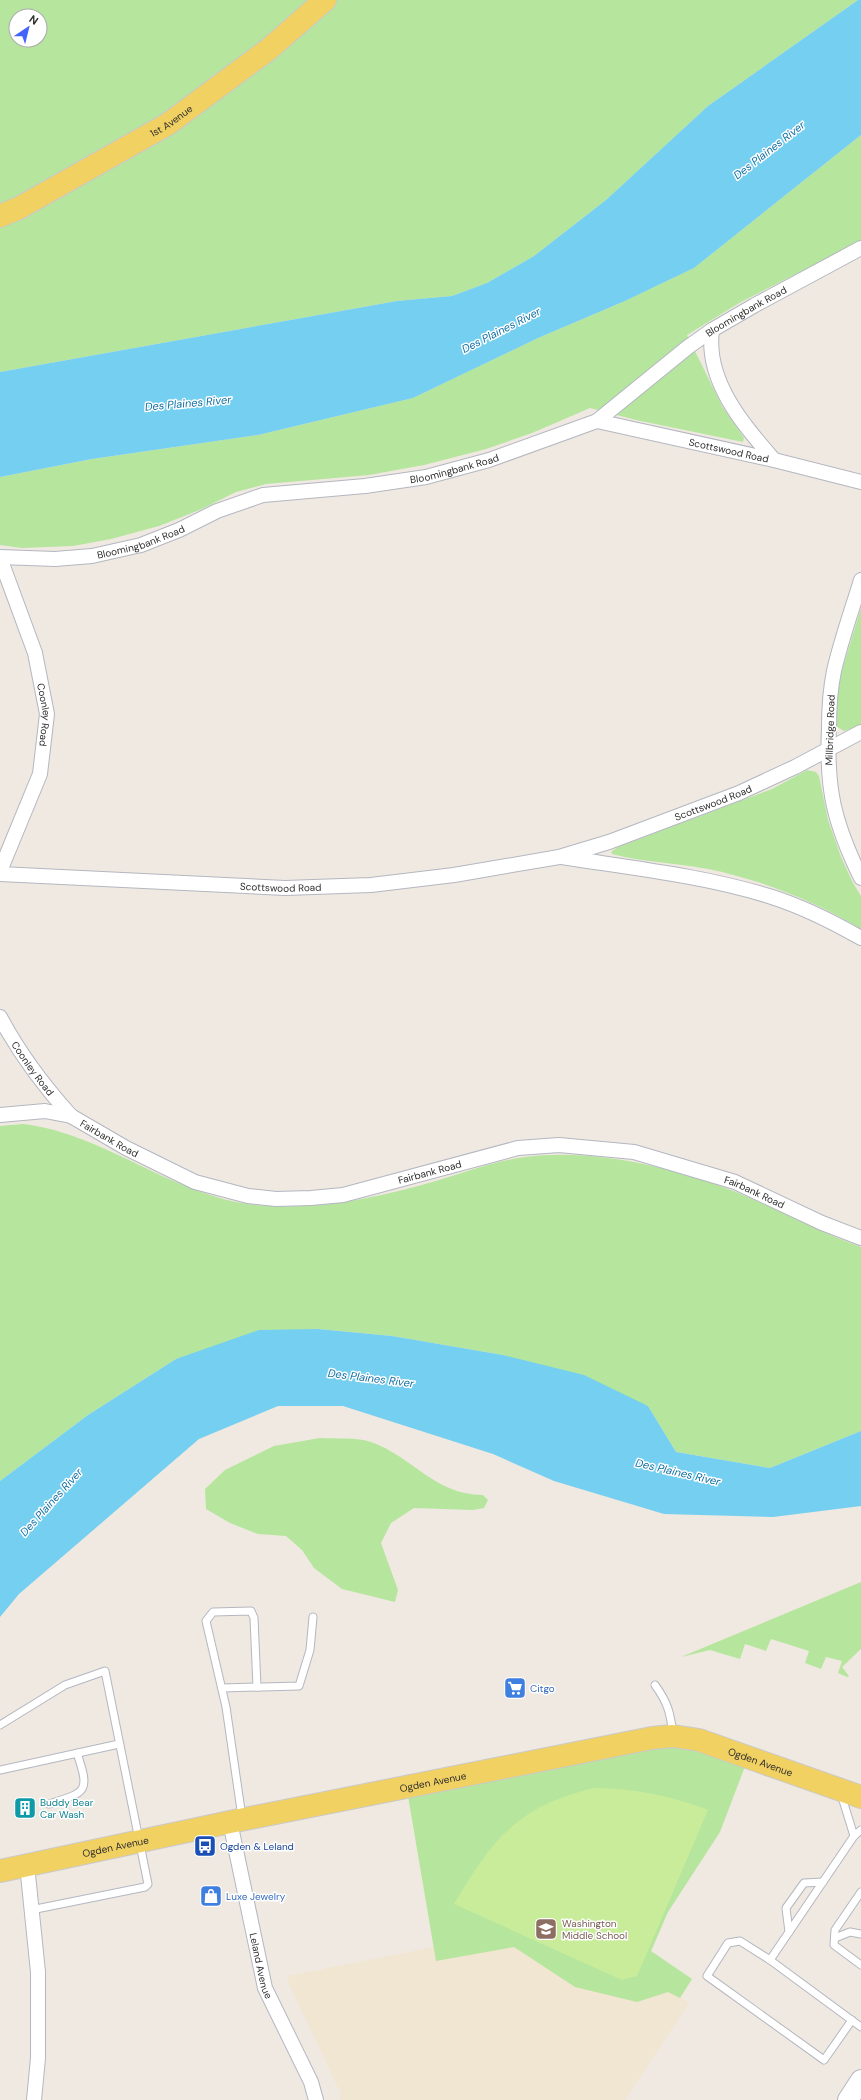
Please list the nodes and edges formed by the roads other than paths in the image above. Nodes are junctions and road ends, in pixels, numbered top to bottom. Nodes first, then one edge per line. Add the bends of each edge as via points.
1 (325, 0) edge
2 (0, 216) edge
3 (861, 248) edge
4 (712, 330) junction
5 (597, 421) junction
6 (774, 460) junction
7 (861, 482) edge
8 (0, 557) edge
9 (861, 580) edge
10 (861, 732) edge
11 (828, 751) junction
12 (559, 857) junction
13 (0, 872) edge
14 (861, 878) edge
15 (861, 938) edge
16 (0, 1017) edge
17 (0, 1115) edge
18 (71, 1116) junction
19 (861, 1238) edge
20 (313, 1617) dead end
21 (654, 1685) dead end
22 (257, 1687) junction
23 (222, 1688) junction
24 (0, 1725) edge
25 (673, 1736) junction
26 (119, 1744) junction
27 (77, 1753) junction
28 (0, 1770) edge
29 (839, 1790) junction
30 (861, 1797) edge
31 (49, 1804) dead end
32 (236, 1821) junction
33 (861, 1830) edge
34 (854, 1836) junction
35 (139, 1842) junction
36 (27, 1865) junction
37 (0, 1871) edge
38 (823, 1882) junction
39 (861, 1892) edge
40 (32, 1910) junction
41 (789, 1932) junction
42 (861, 1934) edge
43 (834, 1938) junction
44 (770, 1960) junction
45 (861, 1964) edge
46 (852, 2020) junction
47 (861, 2027) edge
48 (861, 2080) edge
49 (34, 2100) edge
50 (316, 2100) edge
51 (848, 2100) edge

1 - 2 main road, 1st Avenue via 269,50 168,124 20,208
3 - 4 street, Bloomingbank Road
4 - 5 street, Bloomingbank Road
4 - 6 street via 712,359 720,383 744,424
5 - 6 street, Scottswood Road
5 - 8 street, Bloomingbank Road via 489,460 426,477 365,486 263,495 217,511 179,530 134,546 92,556 55,559
6 - 7 street, Scottswood Road
8 - 13 street, Coonley Road via 35,653 47,714 40,774
9 - 11 street, Millbridge Road via 834,671
10 - 11 street, Scottswood Road
11 - 12 street, Scottswood Road via 739,793 609,842
11 - 14 street, Millbridge Road via 830,793 837,822 846,849
12 - 13 street, Scottswood Road via 454,875 371,885 293,888
12 - 15 street, Scottswood Road via 678,875 742,888 799,908
16 - 18 street, Coonley Road via 12,1040 44,1086
17 - 18 street, Fairbank Road via 45,1112
18 - 19 street, Fairbank Road via 168,1171 216,1189 248,1196 276,1199 343,1195 518,1148 559,1145 634,1152 735,1182 822,1223
20 - 22 lane via 310,1650 299,1686
21 - 25 lane via 669,1708
22 - 23 lane
22 - 23 lane via 254,1618 251,1611 213,1612 206,1621
23 - 32 lane
24 - 26 lane via 66,1685 105,1671
25 - 29 main road, Ogden Avenue via 699,1740
25 - 32 main road, Ogden Avenue via 652,1738
26 - 27 lane
26 - 35 lane
27 - 28 lane
27 - 31 lane via 84,1776 83,1787 78,1795
29 - 30 main road, Ogden Avenue
29 - 34 lane
32 - 35 main road, Ogden Avenue
32 - 50 street, Leland Avenue via 265,1988 311,2082
33 - 34 lane
34 - 38 lane
35 - 36 main road, Ogden Avenue
35 - 40 lane via 148,1884 145,1887
36 - 37 main road, Ogden Avenue
36 - 40 street
38 - 41 lane
38 - 41 lane via 804,1883 786,1908
39 - 43 lane via 835,1930
40 - 49 street via 38,1972 38,2058
41 - 44 lane
42 - 43 lane via 850,1932
43 - 45 lane via 834,1945
44 - 46 lane
44 - 46 lane via 740,1941 728,1943 707,1976 824,2060
46 - 47 lane
48 - 51 street

